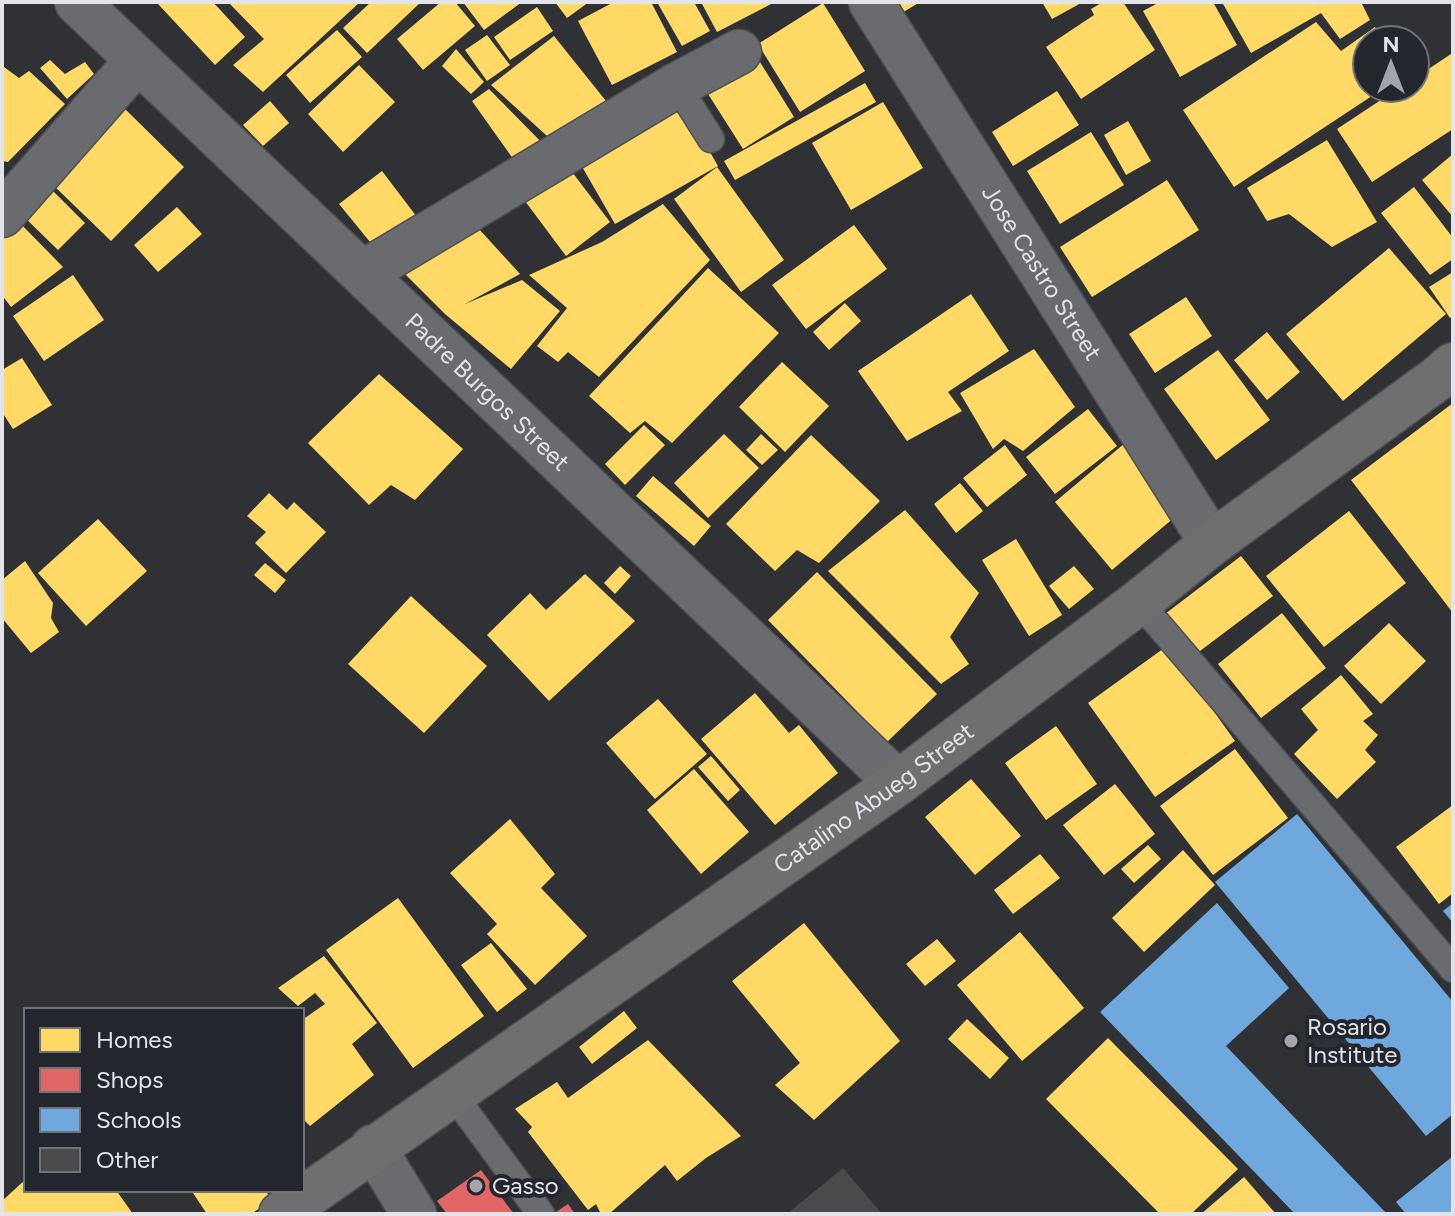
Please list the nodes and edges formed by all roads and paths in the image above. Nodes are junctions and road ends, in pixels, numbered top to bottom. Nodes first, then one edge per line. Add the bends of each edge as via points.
1 (77, 2) edge
2 (871, 2) edge
3 (739, 52) dead end
4 (138, 60) junction
5 (677, 85) junction
6 (711, 139) dead end
7 (2, 215) edge
8 (363, 273) junction
9 (1448, 380) edge
10 (1212, 543) junction
11 (1139, 602) junction
12 (898, 783) junction
13 (1453, 969) edge
14 (452, 1093) junction
15 (373, 1147) junction
16 (281, 1214) edge
17 (414, 1214) edge
18 (541, 1214) edge

1 - 4 street, Padre Burgos Street
2 - 10 street, Jose Castro Street
3 - 5 street
4 - 7 street
4 - 8 street, Padre Burgos Street
5 - 6 lane
5 - 8 street
8 - 12 street, Padre Burgos Street
9 - 10 street, Catalino Abueg Street
10 - 11 street, Catalino Abueg Street
11 - 12 street, Catalino Abueg Street
11 - 13 lane
12 - 14 street, Catalino Abueg Street
14 - 15 street, Catalino Abueg Street
14 - 18 lane
15 - 16 street, Catalino Abueg Street
15 - 17 street

